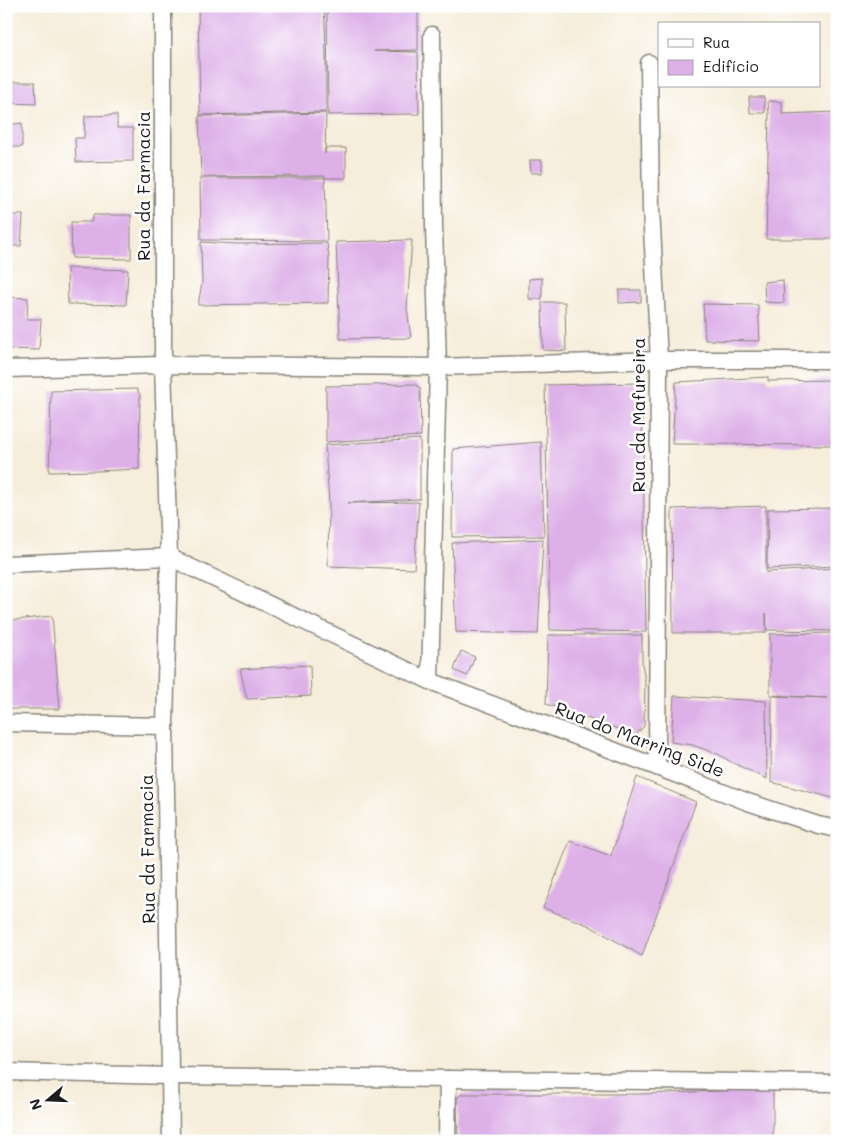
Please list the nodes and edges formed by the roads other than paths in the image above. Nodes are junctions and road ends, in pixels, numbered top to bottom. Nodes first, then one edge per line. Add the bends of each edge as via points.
1 (164, 6) edge
2 (432, 34) dead end
3 (649, 63) dead end
4 (659, 360) junction
5 (837, 360) edge
6 (163, 365) junction
7 (438, 367) junction
8 (6, 369) edge
9 (169, 557) junction
10 (6, 564) edge
11 (430, 681) junction
12 (6, 723) edge
13 (165, 726) junction
14 (657, 766) junction
15 (837, 829) edge
16 (6, 1072) edge
17 (171, 1076) junction
18 (448, 1079) junction
19 (837, 1083) edge
20 (171, 1141) edge
21 (447, 1141) edge

1 - 6 street, Rua da Farmacia
2 - 7 street
3 - 4 street, Rua da Mafureira via 651,209
4 - 5 street
4 - 7 street
4 - 14 street, Rua da Mafureira
6 - 7 street
6 - 8 street
6 - 9 street, Rua da Farmacia
7 - 11 street
9 - 10 street
9 - 11 street, Rua do Marring Side
9 - 13 street, Rua da Farmacia
11 - 14 street, Rua do Marring Side
12 - 13 street
13 - 17 street, Rua da Farmacia
14 - 15 street, Rua do Marring Side via 748,802
16 - 17 street
17 - 18 street
17 - 20 street, Rua da Farmacia
18 - 19 street
18 - 21 street

